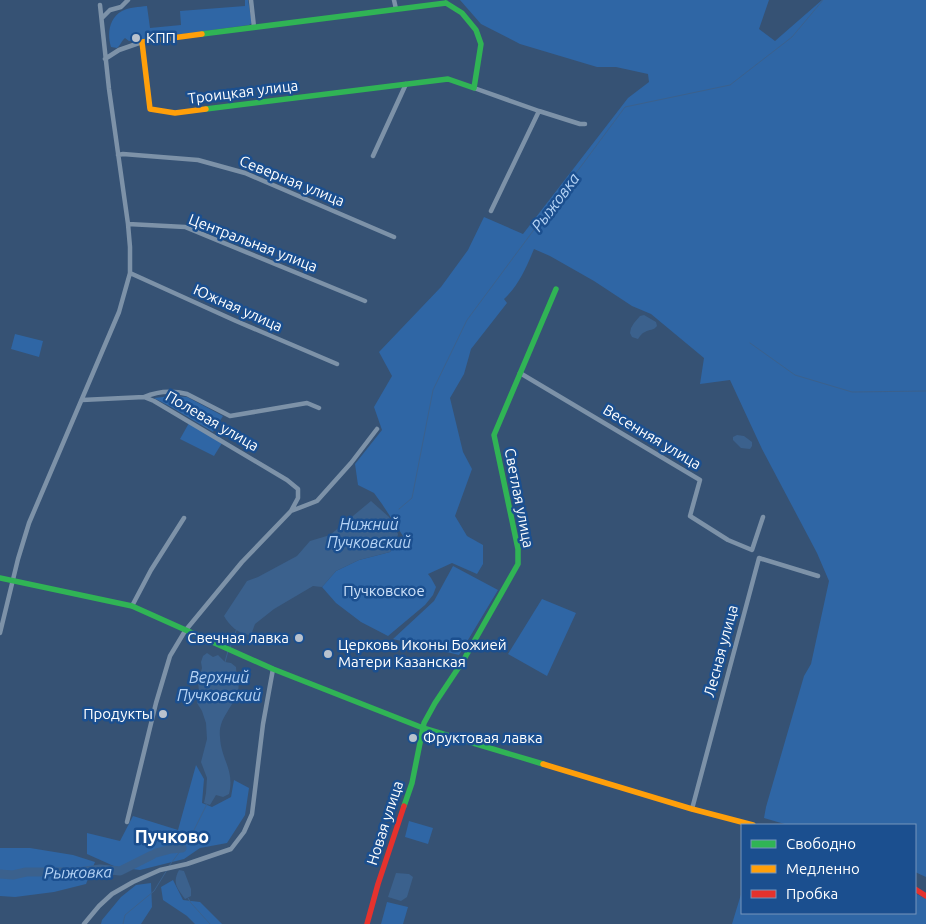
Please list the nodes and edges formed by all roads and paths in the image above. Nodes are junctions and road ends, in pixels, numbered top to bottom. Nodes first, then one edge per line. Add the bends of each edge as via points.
1 (128, 0) edge
2 (251, 0) edge
3 (394, 0) edge
4 (100, 5) dead end
5 (396, 9) junction
6 (102, 18) junction
7 (254, 27) junction
8 (138, 43) junction
9 (105, 59) junction
10 (406, 84) junction
11 (474, 88) junction
12 (539, 111) junction
13 (585, 124) dead end
14 (118, 155) junction
15 (373, 156) dead end
16 (491, 211) dead end
17 (128, 224) junction
18 (394, 237) dead end
19 (130, 273) junction
20 (556, 289) dead end
21 (365, 301) dead end
22 (337, 364) dead end
23 (520, 373) junction
24 (144, 397) junction
25 (82, 400) junction
26 (319, 408) dead end
27 (377, 429) dead end
28 (291, 511) junction
29 (763, 517) dead end
30 (184, 518) dead end
31 (818, 576) dead end
32 (0, 578) edge
33 (12, 581) junction
34 (132, 606) junction
35 (185, 630) junction
36 (0, 633) edge
37 (273, 669) junction
38 (423, 728) junction
39 (692, 809) junction
40 (127, 822) dead end
41 (749, 824) edge
42 (84, 924) edge
43 (367, 924) edge

1 - 6 street
2 - 7 street
3 - 5 street
4 - 6 street
5 - 7 street
5 - 11 street via 446,3 462,13 476,30 481,44
6 - 9 street
7 - 8 street
8 - 9 street
8 - 10 street, Троицкая улица via 150,109 175,113
9 - 14 street
10 - 11 street, Троицкая улица via 448,79
10 - 15 street
11 - 12 street, Троицкая улица
12 - 13 street, Троицкая улица
12 - 16 street
14 - 17 street
14 - 18 street, Северная улица via 198,160 245,173
17 - 19 street
17 - 21 street, Центральная улица via 185,227
19 - 22 street, Южная улица
19 - 25 street via 119,312
20 - 23 street, Светлая улица
23 - 29 street, Весенняя улица via 700,480 690,516 728,540 752,550
23 - 38 street, Светлая улица via 494,435 518,549 518,564
24 - 25 street, Полевая улица
24 - 26 street via 159,392 182,393 230,416 307,402
24 - 28 street, Полевая улица via 287,480 298,489 298,498
25 - 33 street via 29,522
27 - 28 street via 317,501
28 - 35 street via 242,562
30 - 34 street
31 - 39 street, Лесная улица via 759,558
32 - 33 street
33 - 34 street
33 - 36 street
34 - 35 street
35 - 37 street
35 - 40 street via 170,656
37 - 38 street
37 - 42 street via 252,814 244,832 231,849 160,870 112,894
38 - 39 street
38 - 43 street, Новая улица via 412,783
39 - 41 street

